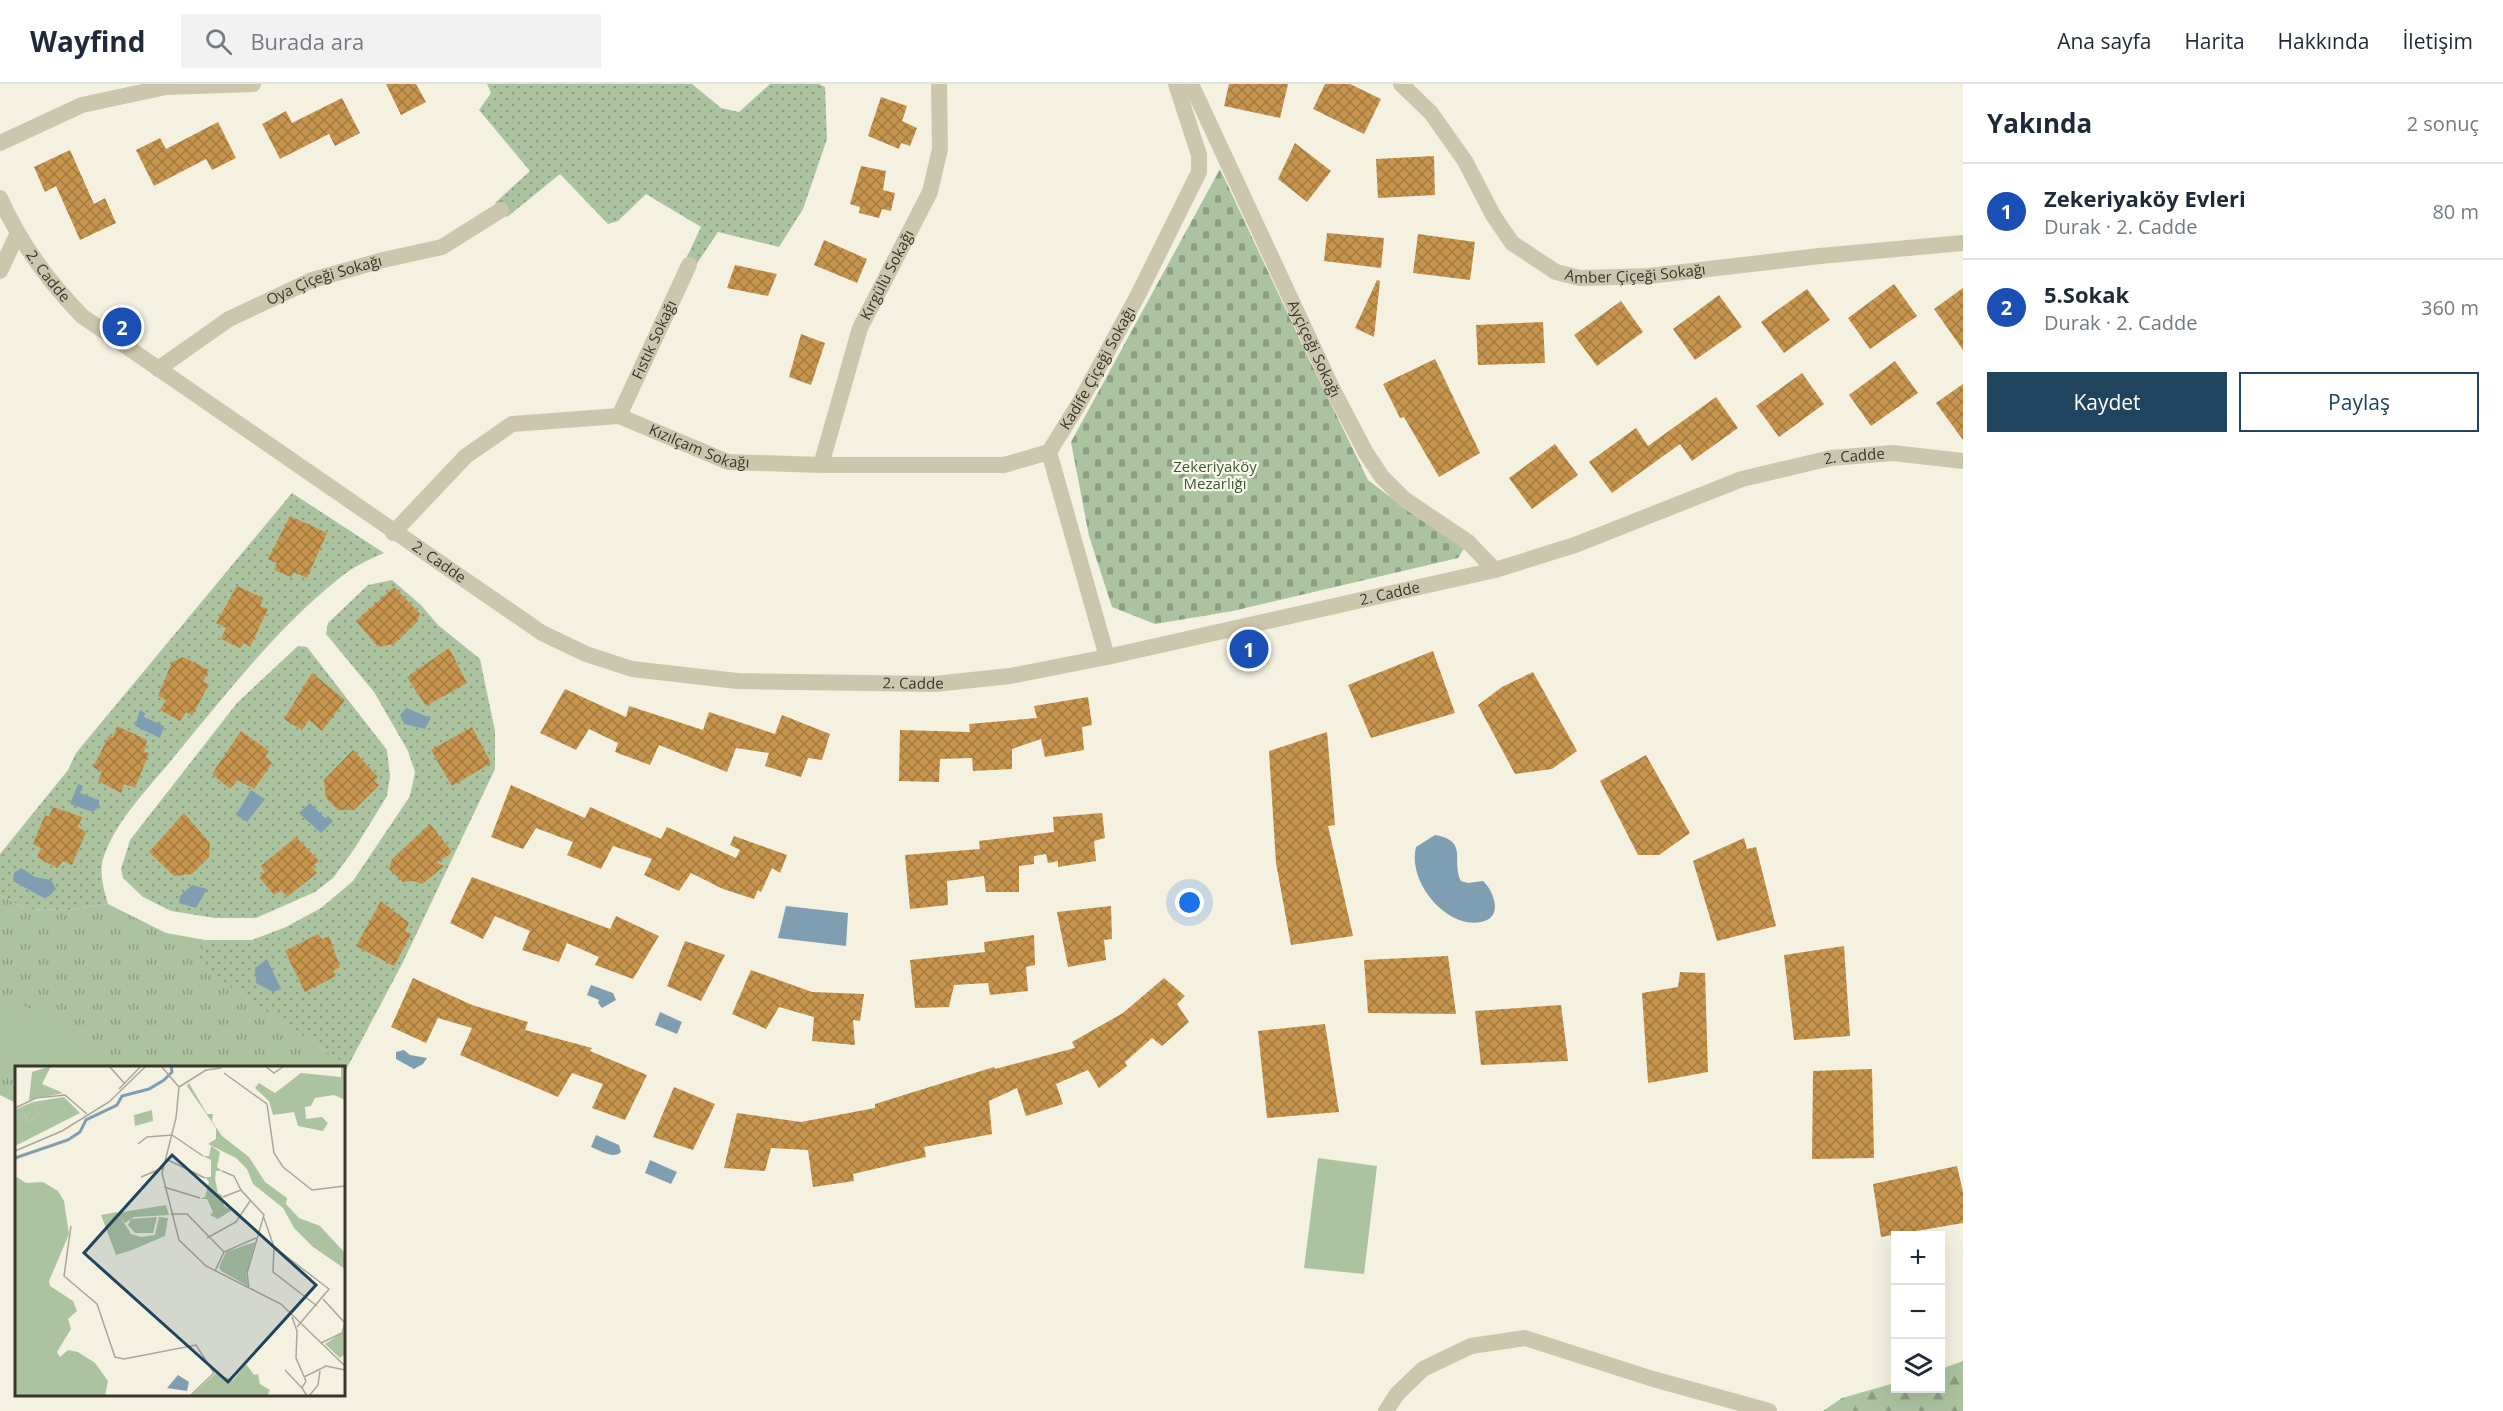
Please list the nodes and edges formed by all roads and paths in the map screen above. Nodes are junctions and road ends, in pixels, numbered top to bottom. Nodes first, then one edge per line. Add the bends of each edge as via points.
1 (253, 84) edge
2 (939, 84) edge
3 (1176, 84) edge
4 (1191, 84) edge
5 (1401, 84) edge
6 (0, 143) edge
7 (0, 198) edge
8 (501, 210) dead end
9 (17, 235) junction
10 (1963, 243) edge
11 (689, 265) dead end
12 (0, 271) edge
13 (158, 369) junction
14 (619, 416) junction
15 (1049, 452) junction
16 (1960, 462) edge
17 (821, 465) junction
18 (393, 533) junction
19 (1495, 570) junction
20 (1107, 657) junction
21 (1386, 1411) edge
22 (1769, 1411) edge

1 - 6 street via 166,87 82,105
2 - 17 street, Kırgülü Sokağı via 940,150 930,192 860,328
3 - 15 street, Kadife Çiçeği Sokağı via 1199,155 1199,172 1138,295
4 - 19 street, Ayçiçeği Sokağı via 1328,380 1366,453 1404,499 1468,542
5 - 10 street, Amber Çiçeği Sokağı via 1431,113 1465,161 1512,243 1556,272 1580,278 1649,276 1820,255
7 - 9 street, 2. Cadde
8 - 13 street, Oya Çiçeği Sokağı via 442,247 302,285 229,319
9 - 12 street
9 - 13 street, 2. Cadde via 48,280 82,316
11 - 14 street, Fıstık Sokağı
13 - 18 street, 2. Cadde
14 - 17 street, Kızılçam Sokağı via 728,462
14 - 18 street, Kızılçam Sokağı via 512,424 466,456
15 - 17 street, Kızılçam Sokağı via 1004,465
15 - 20 street
16 - 19 street, 2. Cadde via 1893,453 1831,458 1742,479 1575,545
18 - 20 street, 2. Cadde via 542,633 586,654 632,669 737,681 935,684 1010,676
19 - 20 street, 2. Cadde
21 - 22 street via 1423,1369 1471,1346 1525,1338

